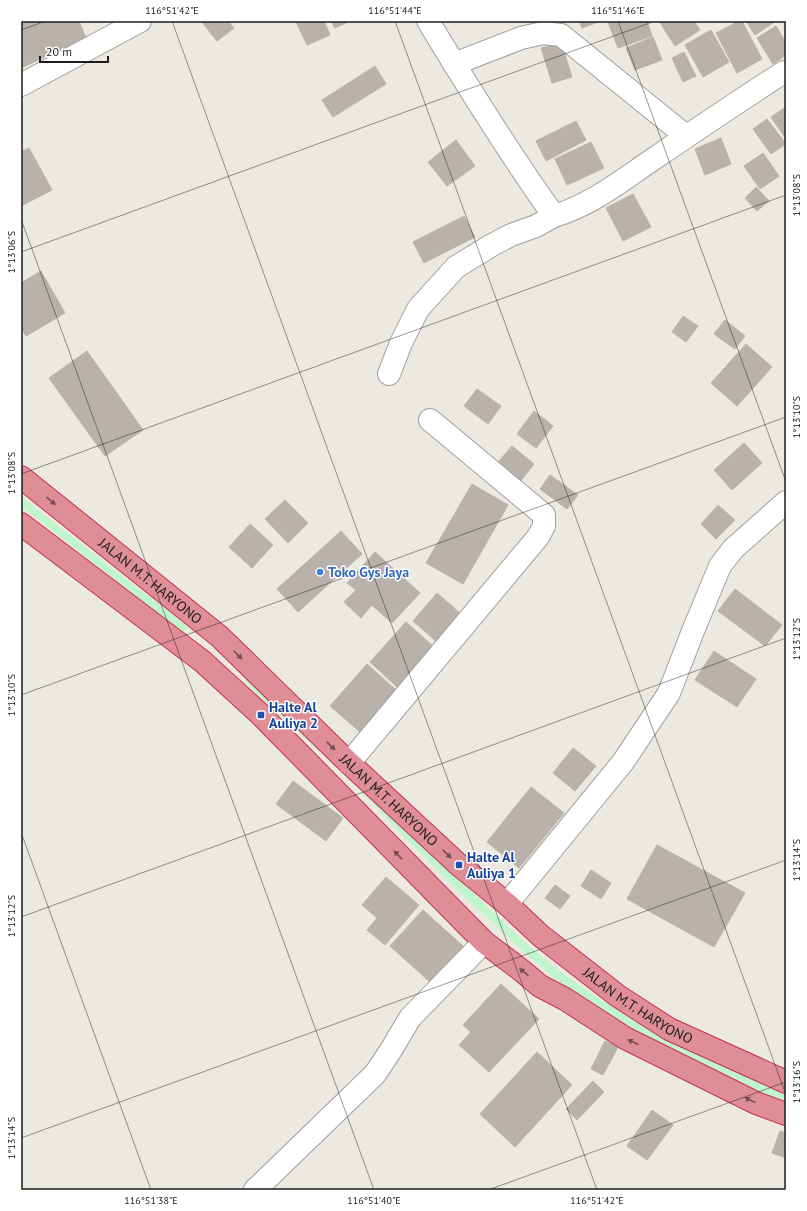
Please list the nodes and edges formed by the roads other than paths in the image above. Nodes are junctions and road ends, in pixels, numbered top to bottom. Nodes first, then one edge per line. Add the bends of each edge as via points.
1 (140, 21) edge
2 (428, 21) edge
3 (454, 64) junction
4 (784, 72) dead end
5 (21, 85) edge
6 (686, 136) junction
7 (554, 216) junction
8 (389, 374) dead end
9 (430, 420) dead end
10 (21, 477) edge
11 (786, 502) edge
12 (21, 524) edge
13 (219, 636) junction
14 (202, 661) junction
15 (349, 763) junction
16 (507, 904) junction
17 (484, 942) junction
18 (786, 1082) edge
19 (786, 1114) edge
20 (255, 1190) edge

1 - 5 street
2 - 3 street
3 - 6 street via 521,38 543,33 561,35
3 - 7 street
4 - 6 street
6 - 7 street via 596,198
7 - 8 street via 511,235 456,266 418,309
9 - 15 street via 544,516 544,526
10 -> 13 highway, JALAN M.T. HARYONO
11 - 16 street via 733,549 720,566 669,693 623,762
12 - 14 highway, JALAN M.T. HARYONO
13 - 14 highway
13 -> 15 highway, JALAN M.T. HARYONO
17 -> 14 highway, JALAN M.T. HARYONO via 261,715
15 -> 16 highway, JALAN M.T. HARYONO via 459,865
16 - 18 highway, JALAN M.T. HARYONO via 541,936 618,996 669,1029
19 -> 17 highway, JALAN M.T. HARYONO via 756,1103 625,1038 540,986
17 - 20 street via 410,1018 375,1074

